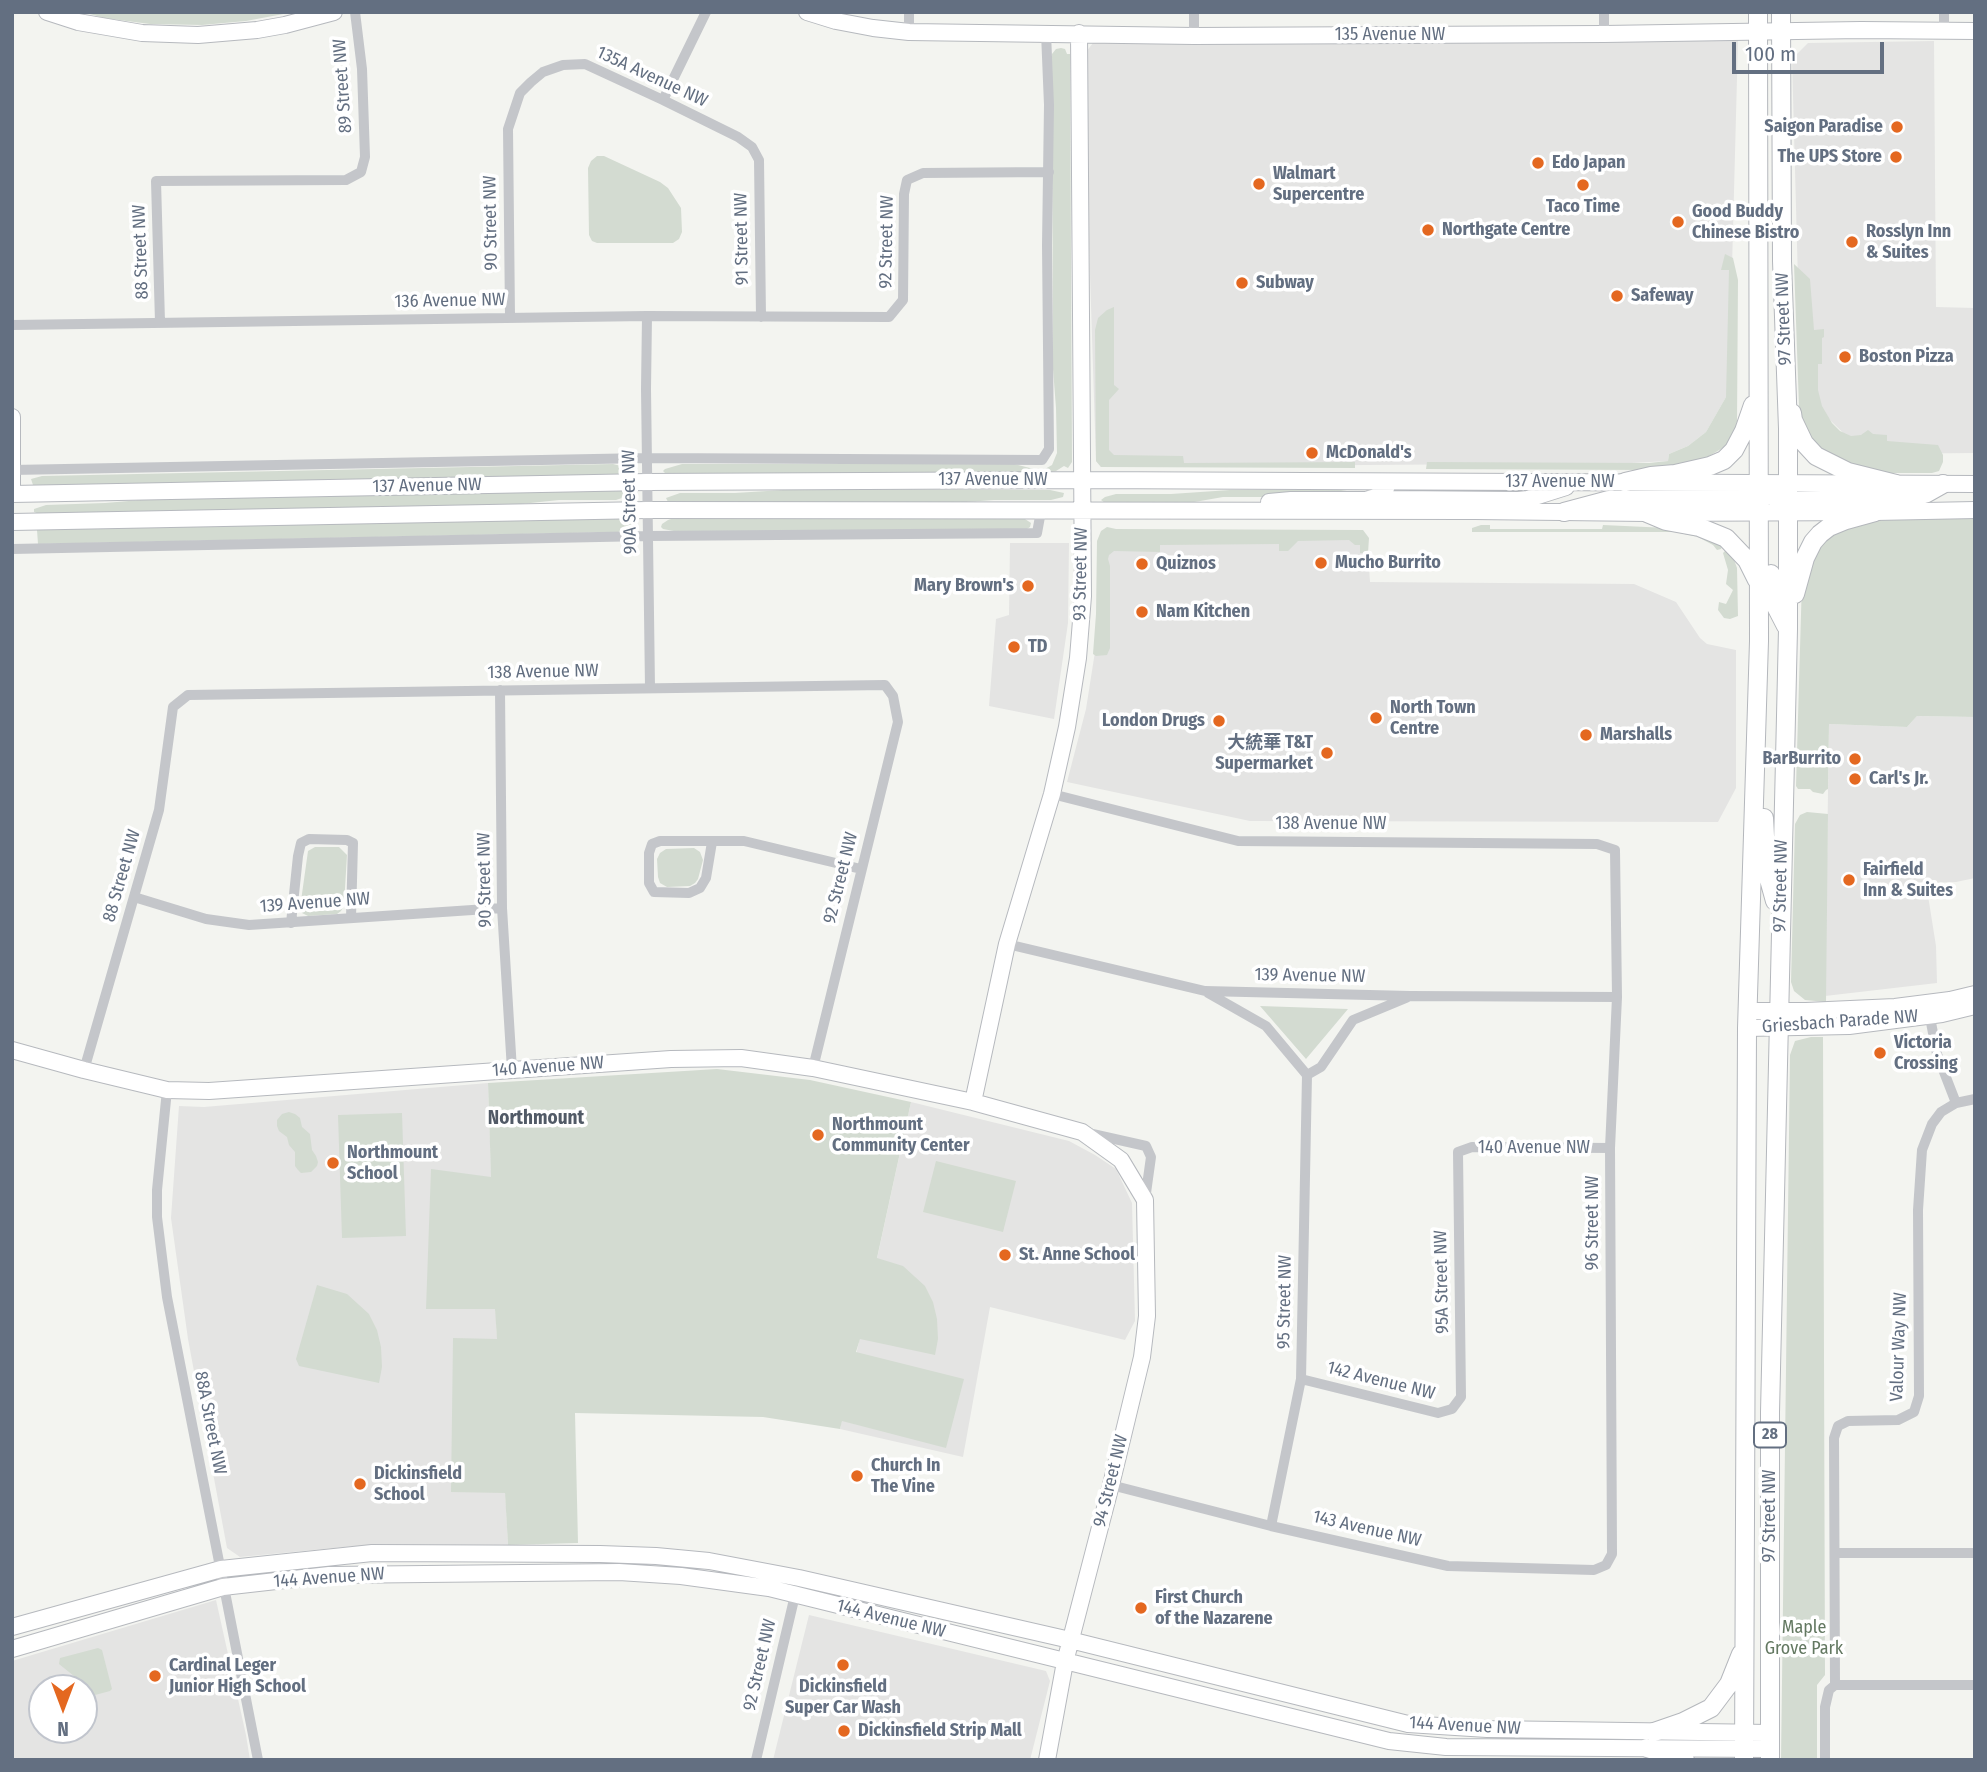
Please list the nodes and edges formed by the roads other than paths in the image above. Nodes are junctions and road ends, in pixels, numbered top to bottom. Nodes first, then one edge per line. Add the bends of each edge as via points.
1 (47, 12) edge
2 (334, 12) edge
3 (355, 12) edge
4 (706, 12) edge
5 (807, 12) edge
6 (909, 12) edge
7 (1194, 12) edge
8 (1604, 12) edge
9 (1758, 12) edge
10 (1781, 12) edge
11 (1944, 12) edge
12 (1944, 30) junction
13 (1758, 31) junction
14 (1781, 31) junction
15 (1975, 31) edge
16 (909, 32) junction
17 (1046, 33) junction
18 (1079, 33) junction
19 (1604, 34) junction
20 (1194, 36) junction
21 (663, 100) junction
22 (508, 129) joint
23 (759, 160) joint
24 (1049, 172) junction
25 (156, 181) joint
26 (647, 316) junction
27 (510, 317) junction
28 (761, 317) junction
29 (889, 317) joint
30 (160, 322) junction
31 (12, 325) edge
32 (1787, 389) junction
33 (1758, 391) junction
34 (12, 417) edge
35 (647, 458) junction
36 (13, 470) edge
37 (1082, 480) junction
38 (1390, 481) junction
39 (647, 482) junction
40 (1581, 482) junction
41 (1625, 482) junction
42 (1896, 484) junction
43 (1943, 484) junction
44 (1975, 484) edge
45 (12, 494) edge
46 (1772, 500) junction
47 (648, 510) junction
48 (1041, 510) junction
49 (1975, 510) edge
50 (1375, 511) junction
51 (1082, 512) junction
52 (1190, 512) junction
53 (1564, 512) junction
54 (1875, 512) junction
55 (1647, 513) junction
56 (12, 522) edge
57 (648, 536) junction
58 (12, 550) edge
59 (1759, 585) junction
60 (1788, 629) junction
61 (1759, 641) junction
62 (650, 688) junction
63 (500, 690) junction
64 (188, 695) joint
65 (893, 696) joint
66 (1786, 699) junction
67 (1052, 794) junction
68 (1755, 803) junction
69 (712, 842) junction
70 (1615, 850) joint
71 (861, 869) junction
72 (134, 897) junction
73 (502, 908) junction
74 (351, 918) junction
75 (291, 923) junction
76 (1781, 925) junction
77 (1007, 944) junction
78 (1205, 991) junction
79 (1975, 994) edge
80 (1410, 996) junction
81 (1617, 997) junction
82 (1975, 1006) edge
83 (1929, 1010) junction
84 (1778, 1019) junction
85 (1747, 1020) junction
86 (12, 1050) edge
87 (813, 1068) junction
88 (84, 1070) junction
89 (512, 1070) junction
90 (1307, 1075) junction
91 (167, 1090) junction
92 (1975, 1099) edge
93 (973, 1102) junction
94 (1955, 1103) junction
95 (1082, 1132) junction
96 (1610, 1148) junction
97 (1458, 1152) joint
98 (1145, 1200) junction
99 (1301, 1379) junction
100 (1452, 1409) joint
101 (1111, 1485) junction
102 (1271, 1526) junction
103 (1835, 1553) junction
104 (1975, 1553) edge
105 (1612, 1554) joint
106 (221, 1569) junction
107 (799, 1578) junction
108 (223, 1587) junction
109 (795, 1595) junction
110 (12, 1627) edge
111 (1070, 1640) junction
112 (1744, 1644) junction
113 (12, 1649) edge
114 (1065, 1662) junction
115 (1975, 1685) edge
116 (1832, 1688) junction
117 (1651, 1740) junction
118 (1744, 1747) edge
119 (1770, 1747) edge
120 (258, 1760) edge
121 (756, 1760) edge
122 (1047, 1760) edge
123 (1685, 1760) edge
124 (1825, 1760) edge

1 - 2 street via 142,33 198,34 257,30
3 - 25 street, 89 Street NW via 362,69 365,158 361,172 346,180
4 - 21 street
5 - 16 street, 135 Avenue NW
6 - 16 street
7 - 20 street
8 - 19 street
9 - 13 main road, 97 Street NW
10 - 14 main road, 97 Street NW
11 - 12 street
12 - 14 street, 135 Avenue NW
12 - 15 street, 135 Avenue NW
13 - 14 street, 135 Avenue NW
13 - 19 street, 135 Avenue NW
13 - 33 main road, 97 Street NW
14 - 32 main road, 97 Street NW
16 - 17 street, 135 Avenue NW
17 - 18 street, 135 Avenue NW
17 - 24 street
18 - 20 street, 135 Avenue NW
18 - 37 street, 93 Street NW
19 - 20 street, 135 Avenue NW
21 - 22 street, 135A Avenue NW via 585,64 563,65 543,72 520,93
21 - 23 street, 135A Avenue NW via 738,137 752,146
22 - 27 street, 90 Street NW
23 - 28 street, 91 Street NW
24 - 29 street, 92 Street NW via 923,173 907,180 903,300
24 - 35 street, 137 Avenue NW via 1049,449 1042,460
25 - 30 street, 88 Street NW
26 - 27 street, 136 Avenue NW
26 - 28 street, 136 Avenue NW
26 - 35 street, 90A Street NW
27 - 30 street, 136 Avenue NW
28 - 29 street, 136 Avenue NW
30 - 31 street, 136 Avenue NW
32 - 42 main road via 1793,421 1811,451 1848,472
32 - 46 main road, 97 Street NW
33 - 41 main road via 1744,431 1724,460
33 - 46 main road, 97 Street NW
34 - 36 street
35 - 36 street, 137 Avenue NW
35 - 39 street, 90A Street NW
36 - 45 street
37 - 38 street, 137 Avenue NW
37 - 39 street, 137 Avenue NW
37 - 51 street, 93 Street NW
38 - 40 street, 137 Avenue NW
38 - 52 street via 1384,492 1366,500 1291,500
39 - 45 street, 137 Avenue NW
39 - 47 street, 90A Street NW
40 - 41 street, 137 Avenue NW
40 - 50 street via 1518,500 1391,499
41 - 46 street, 137 Avenue NW
42 - 43 street, 137 Avenue NW
42 - 46 street, 137 Avenue NW
43 - 44 street, 137 Avenue NW
43 - 46 main road via 1910,498
46 - 53 main road via 1609,500
46 - 54 street, 137 Avenue NW
46 - 55 street, 137 Avenue NW
46 - 59 main road, 97 Street NW
46 - 60 main road via 1771,597
47 - 48 street, 137 Avenue NW
47 - 56 street, 137 Avenue NW
47 - 57 street, 90A Street NW
48 - 51 street, 137 Avenue NW
48 - 57 street, 137 Avenue NW via 1037,533
49 - 54 street, 137 Avenue NW
50 - 52 street, 137 Avenue NW
50 - 53 street, 137 Avenue NW
51 - 52 street, 137 Avenue NW
51 - 67 street, 93 Street NW via 1078,658
53 - 55 street, 137 Avenue NW
54 - 60 main road, 97 Street NW via 1829,527 1813,542 1798,578
55 - 59 main road via 1726,538 1747,559
57 - 58 street, 137 Avenue NW
57 - 62 street, 90A Street NW
59 - 61 main road, 97 Street NW
60 - 66 main road, 97 Street NW
61 - 66 main road via 1777,660
61 - 68 main road, 97 Street NW
62 - 63 street, 138 Avenue NW
62 - 65 street, 138 Avenue NW via 885,685
63 - 64 street, 138 Avenue NW
63 - 73 street, 90 Street NW
64 - 72 street, 88 Street NW via 173,707 159,810
65 - 71 street, 92 Street NW via 898,722
66 - 76 main road, 97 Street NW
67 - 70 street, 138 Avenue NW via 1238,841 1597,844
67 - 77 street, 93 Street NW
68 - 76 main road via 1764,816 1767,872
68 - 85 main road, 97 Street NW
69 - 69 street via 652,844 649,883 654,892 700,888
69 - 71 street via 744,841
70 - 81 street, 96 Street NW
71 - 87 street, 92 Street NW
72 - 75 street, 139 Avenue NW via 206,919 249,925
72 - 88 street, 88 Street NW
73 - 74 street, 139 Avenue NW
73 - 89 street, 90 Street NW
74 - 75 street, 139 Avenue NW
74 - 75 street via 353,843 309,839 301,843
76 - 84 main road, 97 Street NW
77 - 78 street, 139 Avenue NW
77 - 93 street, 93 Street NW
78 - 80 street, 139 Avenue NW
78 - 90 street via 1266,1026
79 - 83 street, Griesbach Parade NW
80 - 81 street, 139 Avenue NW
80 - 90 street via 1353,1020 1321,1066
81 - 96 street, 96 Street NW
82 - 83 street, Griesbach Parade NW
83 - 84 street, Griesbach Parade NW via 1849,1026
83 - 94 street via 1937,1054
84 - 85 street, Griesbach Parade NW
84 - 119 main road, 97 Street NW / 28 via 1770,1412
85 - 112 main road, 97 Street NW / 28
86 - 88 street, 140 Avenue NW
87 - 89 street, 140 Avenue NW via 741,1058
87 - 93 street, 140 Avenue NW
88 - 91 street, 140 Avenue NW
89 - 91 street, 140 Avenue NW
90 - 99 street, 95 Street NW
91 - 106 street, 88A Street NW via 157,1217 167,1297
92 - 94 street
93 - 95 street, 140 Avenue NW
94 - 103 street, Valour Way NW via 1935,1119 1921,1160 1919,1396 1914,1412 1898,1420 1848,1421 1838,1426 1834,1438
95 - 98 street, 94 Street NW via 1121,1160
95 - 98 street, 94 Street NW via 1146,1146 1151,1157
96 - 97 street, 140 Avenue NW via 1472,1147
96 - 105 street, 96 Street NW
97 - 100 street, 95A Street NW via 1461,1397
98 - 101 street, 94 Street NW via 1147,1316 1142,1357
99 - 100 street, 142 Avenue NW via 1438,1413
99 - 102 street, 95 Street NW
101 - 102 street, 143 Avenue NW
101 - 111 street, 94 Street NW
102 - 105 street, 143 Avenue NW via 1448,1566 1594,1570 1606,1565
103 - 104 street
103 - 116 street, Valour Way NW
106 - 107 street, 144 Avenue NW via 372,1553 600,1554 709,1561
106 - 108 street, 88A Street NW
106 - 110 street, 144 Avenue NW
107 - 109 street, 92 Street NW
107 - 111 street, 144 Avenue NW
108 - 109 street, 144 Avenue NW via 329,1574 619,1572 724,1581
108 - 113 street, 144 Avenue NW
108 - 120 street, 88A Street NW
109 - 114 street, 144 Avenue NW
109 - 121 street, 92 Street NW
111 - 114 street, 94 Street NW
111 - 117 street, 144 Avenue NW via 1408,1724
112 - 117 main road via 1729,1684 1711,1708
112 - 118 main road, 97 Street NW
114 - 117 street, 144 Avenue NW via 1389,1741 1446,1747
114 - 122 street, 94 Street NW
115 - 116 street
116 - 124 street, Valour Way NW via 1825,1707
117 - 118 street, 144 Avenue NW
117 - 123 main road
118 - 119 street, 144 Avenue NW

